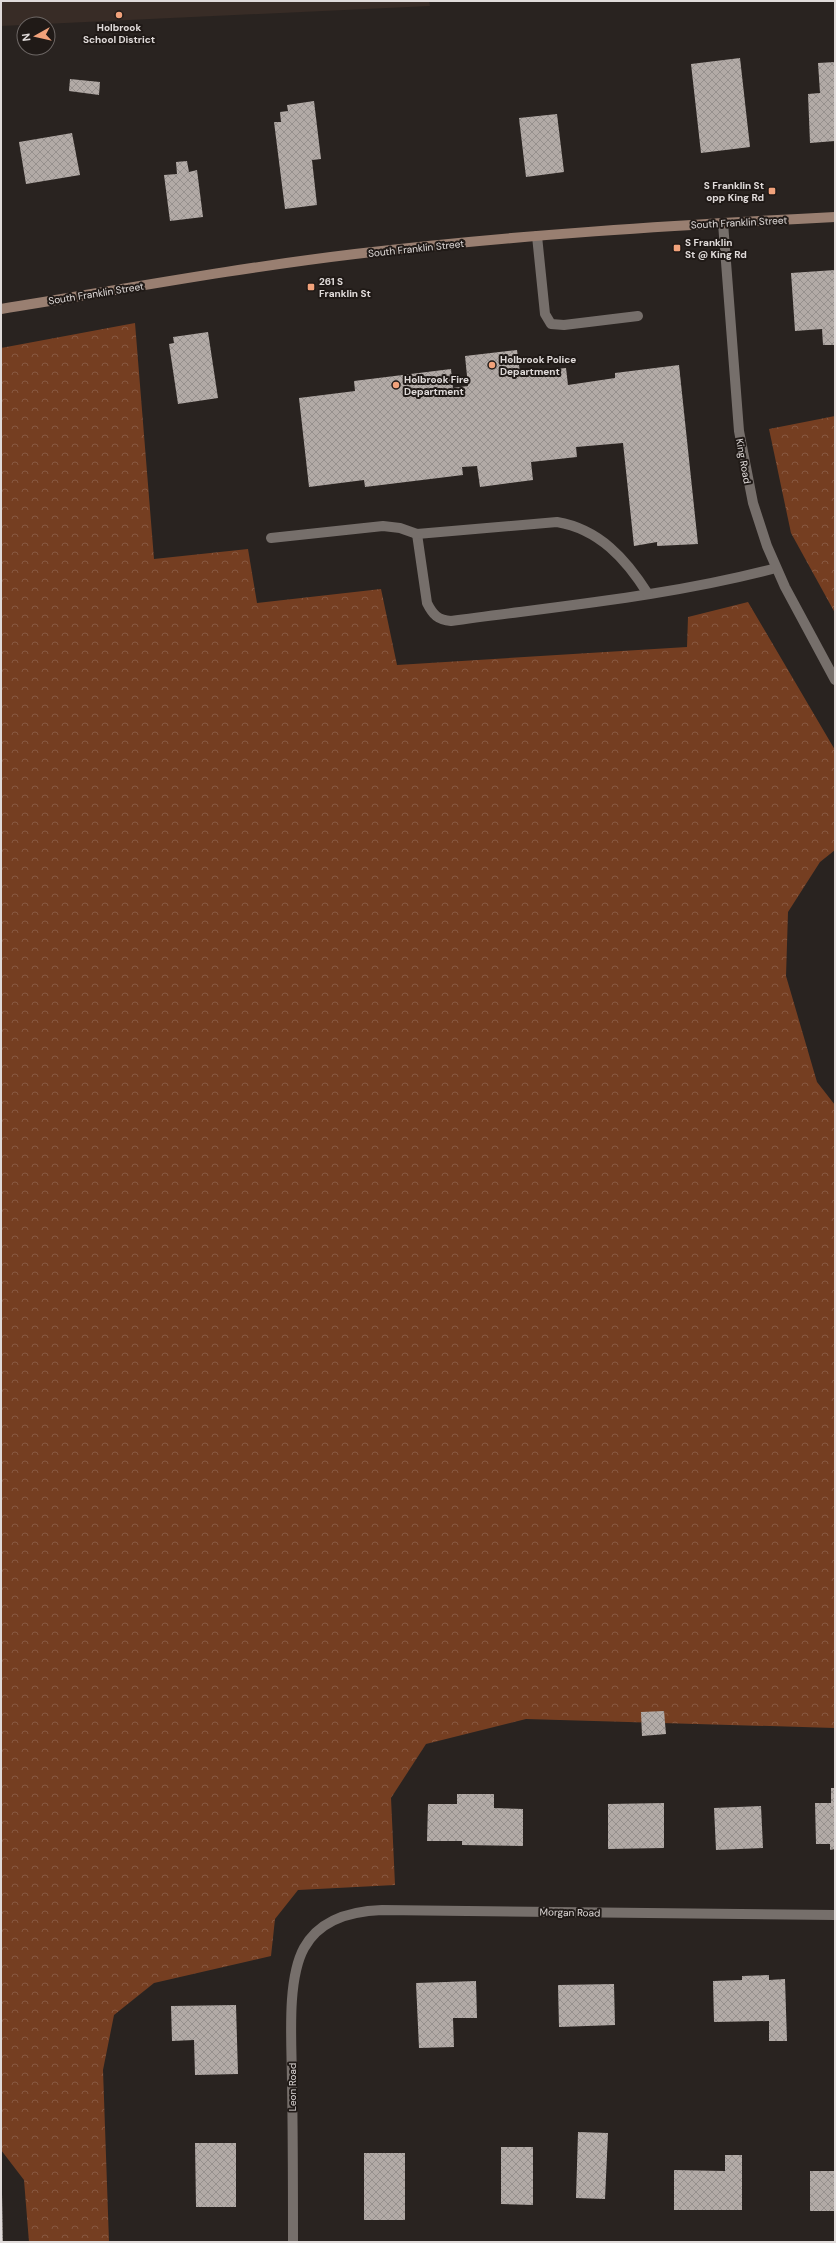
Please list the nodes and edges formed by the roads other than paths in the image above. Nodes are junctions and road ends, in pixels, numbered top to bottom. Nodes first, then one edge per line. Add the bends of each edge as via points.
1 (835, 217) edge
2 (723, 223) junction
3 (537, 236) junction
4 (1, 309) edge
5 (638, 316) dead end
6 (417, 534) junction
7 (271, 538) dead end
8 (776, 568) junction
9 (648, 594) junction
10 (835, 678) edge
11 (835, 1915) edge
12 (313, 1937) joint
13 (293, 2242) edge

1 - 2 main road, South Franklin Street
2 - 3 main road, South Franklin Street
2 - 8 street, King Road via 739,431 753,503 766,546
3 - 4 main road, South Franklin Street via 290,262
3 - 5 street via 545,314 551,324 564,325
6 - 7 street via 383,526
6 - 9 street via 556,522 574,525 607,545 623,559
6 - 9 street via 427,603 432,613 441,620 451,621
8 - 9 street via 694,587
8 - 10 street, King Road
11 - 12 street, Morgan Road via 366,1911 335,1919
12 - 13 street, Leon Road via 298,1961 293,1996

